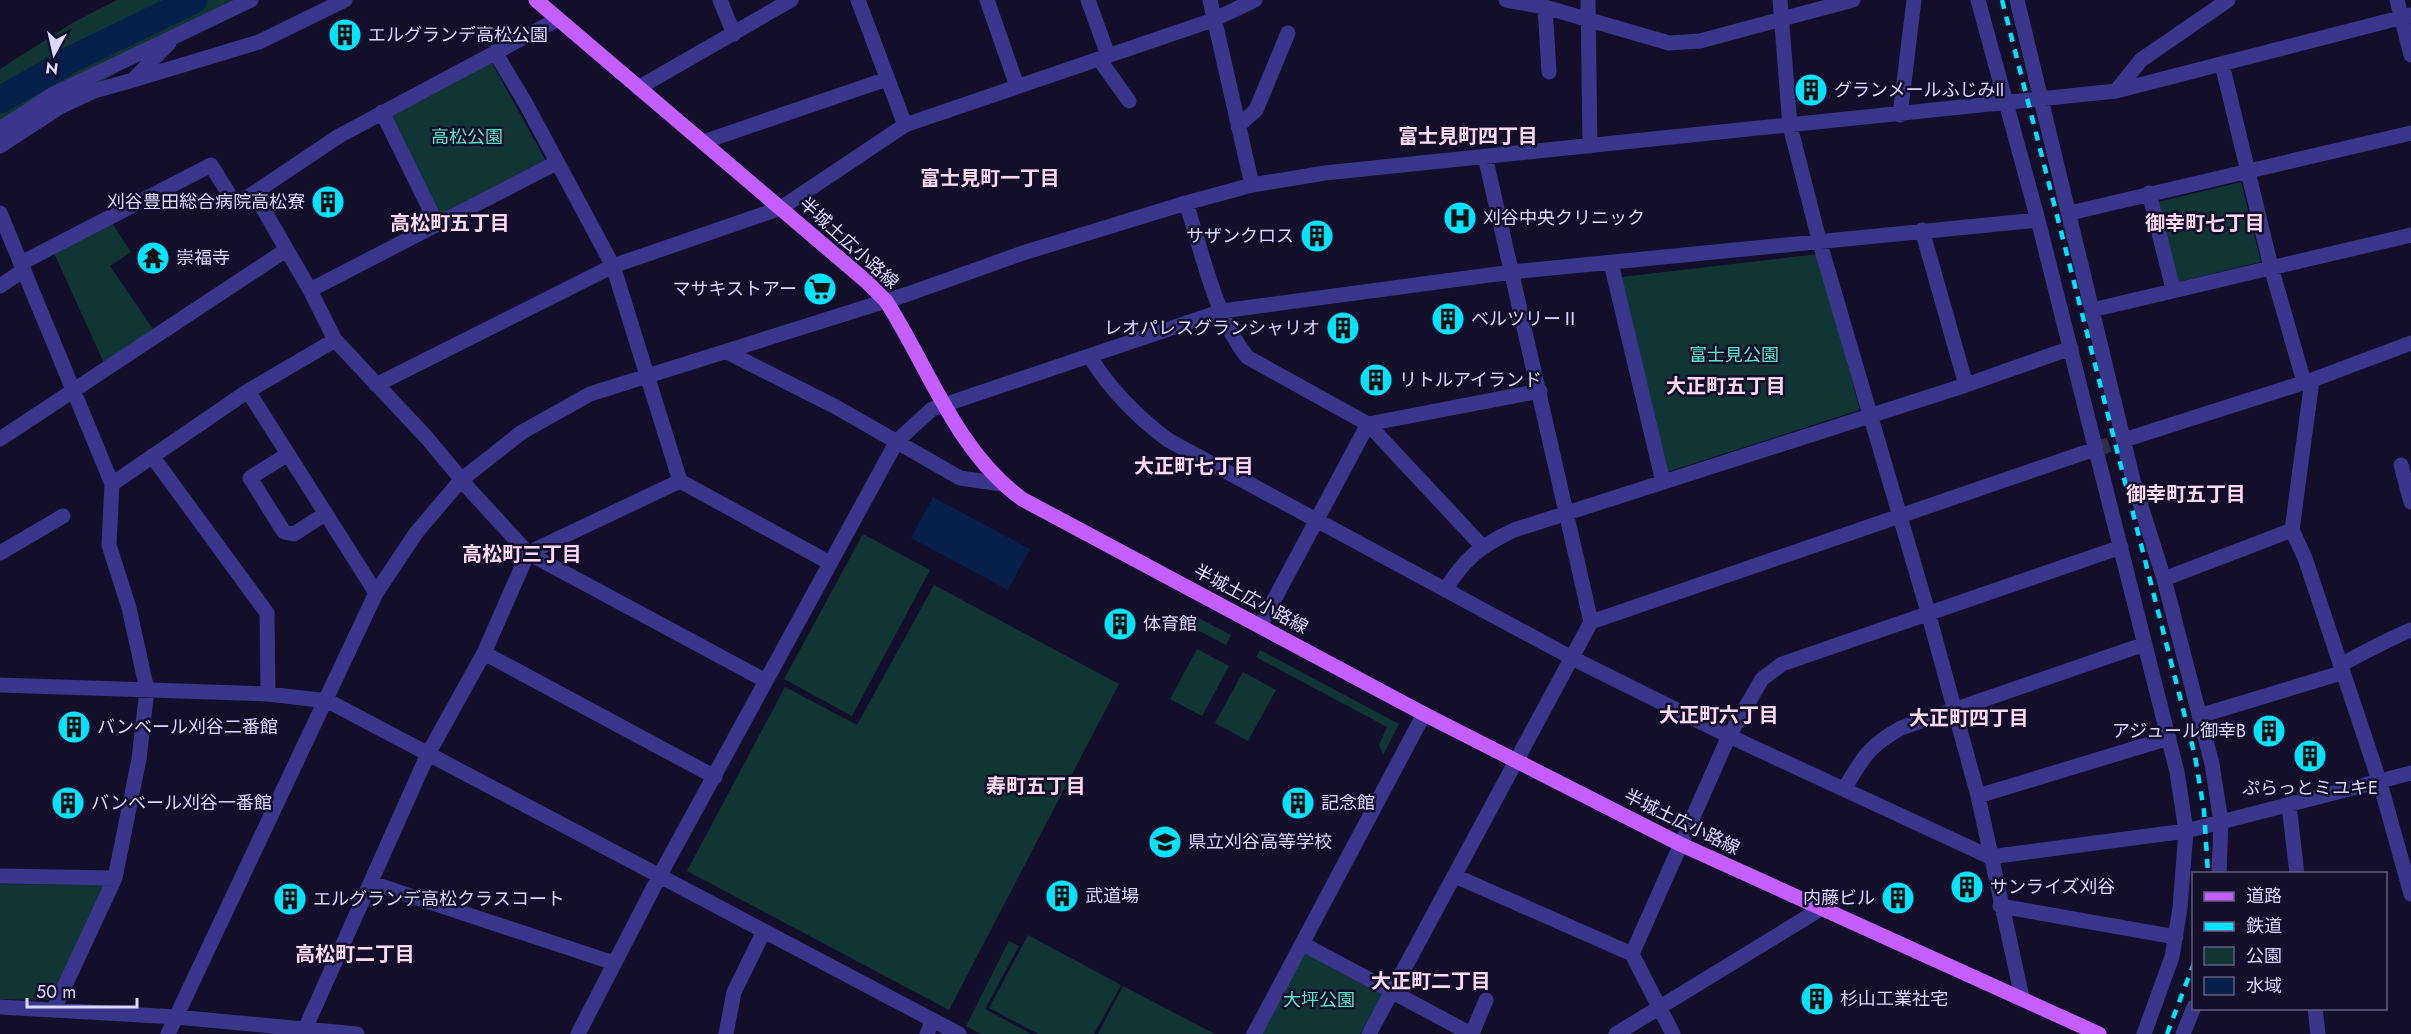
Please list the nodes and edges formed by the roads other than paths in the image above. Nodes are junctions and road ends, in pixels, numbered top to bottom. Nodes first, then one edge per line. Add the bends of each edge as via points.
1 (252, 0) edge
2 (345, 0) edge
3 (536, 0) edge
4 (720, 0) edge
5 (791, 0) edge
6 (858, 0) edge
7 (987, 0) edge
8 (1088, 0) edge
9 (1210, 0) edge
10 (1255, 0) edge
11 (1506, 0) edge
12 (1588, 0) edge
13 (1780, 0) edge
14 (1853, 0) edge
15 (1914, 0) edge
16 (1978, 0) edge
17 (2017, 0) edge
18 (2228, 0) edge
19 (2397, 0) edge
20 (1545, 7) junction
21 (2406, 16) edge
22 (1783, 17) junction
23 (1588, 18) junction
24 (558, 19) junction
25 (1213, 20) junction
26 (1288, 33) dead end
27 (178, 34) junction
28 (734, 34) junction
29 (495, 52) junction
30 (2411, 55) edge
31 (1104, 57) junction
32 (2141, 60) junction
33 (2222, 64) junction
34 (1549, 72) dead end
35 (887, 79) junction
36 (133, 80) junction
37 (2158, 81) junction
38 (1017, 86) junction
39 (638, 88) junction
40 (2116, 91) junction
41 (2042, 100) junction
42 (1129, 101) dead end
43 (2006, 104) junction
44 (382, 112) junction
45 (1900, 115) junction
46 (905, 125) junction
47 (1238, 126) junction
48 (1790, 126) junction
49 (0, 129) edge
50 (2411, 133) edge
51 (703, 142) junction
52 (0, 146) edge
53 (1590, 146) junction
54 (1485, 156) junction
55 (556, 163) junction
56 (2247, 171) junction
57 (1252, 185) junction
58 (254, 193) junction
59 (2150, 193) junction
60 (1186, 203) junction
61 (781, 208) junction
62 (0, 213) edge
63 (2070, 213) junction
64 (2038, 220) junction
65 (437, 224) junction
66 (1922, 230) junction
67 (2411, 235) edge
68 (1819, 240) junction
69 (286, 250) junction
70 (1611, 263) junction
71 (613, 266) junction
72 (22, 267) junction
73 (2271, 267) junction
74 (1512, 272) junction
75 (0, 286) edge
76 (2173, 289) junction
77 (310, 290) junction
78 (886, 301) junction
79 (2092, 310) junction
80 (1222, 311) junction
81 (335, 340) junction
82 (2411, 343) edge
83 (2071, 348) junction
84 (727, 352) junction
85 (1090, 357) junction
86 (648, 375) junction
87 (2308, 381) junction
88 (376, 385) junction
89 (1966, 386) junction
90 (248, 390) junction
91 (74, 391) junction
92 (1540, 391) junction
93 (944, 404) junction
94 (1871, 415) junction
95 (1368, 424) junction
96 (0, 440) edge
97 (2124, 440) junction
98 (897, 441) junction
99 (2095, 449) junction
100 (288, 454) junction
101 (152, 456) junction
102 (2401, 465) dead end
103 (461, 480) junction
104 (680, 481) junction
105 (1663, 482) junction
106 (112, 483) junction
107 (1002, 484) junction
108 (2411, 502) edge
109 (326, 514) junction
110 (1566, 514) junction
111 (1898, 515) junction
112 (63, 516) dead end
113 (1315, 522) junction
114 (2292, 530) junction
115 (1482, 546) junction
116 (2121, 547) junction
117 (0, 553) edge
118 (528, 553) junction
119 (830, 562) junction
120 (2164, 579) junction
121 (1445, 590) junction
122 (376, 593) junction
123 (1928, 612) junction
124 (1591, 622) junction
125 (1260, 626) junction
126 (2411, 630) edge
127 (2145, 644) junction
128 (484, 653) junction
129 (1572, 658) junction
130 (2341, 669) junction
131 (766, 681) junction
132 (0, 685) edge
133 (147, 690) junction
134 (268, 694) junction
135 (328, 701) junction
136 (1953, 708) junction
137 (1425, 714) junction
138 (2199, 716) junction
139 (1729, 736) junction
140 (2169, 738) junction
141 (428, 754) junction
142 (1514, 761) junction
143 (2411, 773) edge
144 (715, 777) junction
145 (2380, 783) junction
146 (1845, 788) junction
147 (1978, 796) junction
148 (2289, 805) junction
149 (2221, 822) junction
150 (2186, 831) junction
151 (1680, 844) junction
152 (1990, 857) junction
153 (2219, 872) edge
154 (2297, 872) edge
155 (660, 875) junction
156 (0, 876) edge
157 (1455, 876) junction
158 (116, 878) junction
159 (372, 883) junction
160 (2411, 894) edge
161 (2000, 906) junction
162 (1822, 908) junction
163 (764, 931) junction
164 (2176, 937) junction
165 (1303, 944) junction
166 (1632, 954) junction
167 (614, 963) junction
168 (1393, 991) junction
169 (2022, 997) junction
170 (1486, 1000) dead end
171 (0, 1007) edge
172 (54, 1009) junction
173 (1660, 1009) junction
174 (2192, 1010) edge
175 (2315, 1010) edge
176 (176, 1017) junction
177 (930, 1027) edge
178 (305, 1031) edge
179 (168, 1034) edge
180 (357, 1034) edge
181 (578, 1034) edge
182 (726, 1034) edge
183 (958, 1034) edge
184 (1254, 1034) edge
185 (1369, 1034) edge
186 (1472, 1034) edge
187 (1616, 1034) edge
188 (1673, 1034) edge
189 (2099, 1034) edge
190 (2144, 1034) edge
191 (2182, 1034) edge
192 (2318, 1034) edge

1 - 27 street
2 - 36 street via 259,42
3 - 24 main road, 半城土広小路線
4 - 28 street
5 - 28 street
6 - 35 street
7 - 38 street
8 - 31 street
9 - 25 street
10 - 25 street
11 - 20 street
12 - 23 street
13 - 22 street
14 - 22 street
15 - 45 street
16 - 43 street
17 - 41 street
18 - 32 street
19 - 21 street
20 - 23 street
20 - 34 street
21 - 30 street
21 - 33 street
22 - 23 street via 1700,41 1669,42
22 - 48 street
23 - 53 street
24 - 29 street
24 - 39 main road, 半城土広小路線
25 - 31 street
25 - 47 street
26 - 47 street via 1256,110
27 - 36 street
27 - 49 street via 52,95
28 - 39 street
29 - 44 street
29 - 55 street
31 - 38 street
31 - 42 street
32 - 37 street via 2139,71 2144,79
32 - 40 street
33 - 37 street
33 - 56 street
35 - 46 street
35 - 51 street
36 - 52 street via 94,91 60,107
37 - 40 street
38 - 46 street
39 - 51 main road, 半城土広小路線
40 - 41 street
41 - 43 street
41 - 63 street
43 - 45 street
43 - 64 street
44 - 58 street
44 - 65 street
45 - 48 street
46 - 61 street
47 - 57 street
48 - 53 street
48 - 68 street
50 - 56 street
51 - 61 main road, 半城土広小路線
53 - 54 street
54 - 57 street
54 - 74 street
55 - 65 street
55 - 71 street
56 - 59 street
56 - 73 street
57 - 60 street
58 - 69 street
58 - 72 street via 235,204 211,165
59 - 63 street
59 - 76 street
60 - 78 street via 1023,253
60 - 80 street
61 - 71 street
61 - 78 main road, 半城土広小路線
62 - 72 street
63 - 79 street
64 - 66 street
64 - 83 street
65 - 77 street
66 - 68 street
66 - 89 street
67 - 73 street
68 - 70 street
68 - 94 street
69 - 77 street
69 - 91 street
70 - 74 street
70 - 105 street
71 - 86 street
71 - 88 street
72 - 75 street
72 - 91 street
73 - 76 street
73 - 87 street
74 - 80 street
74 - 92 street
76 - 79 street
77 - 81 street
78 - 84 street
78 - 93 main road, 半城土広小路線
79 - 97 street
80 - 85 street
80 - 95 street via 1234,340 1247,357
81 - 88 street
81 - 90 street
82 - 87 street
83 - 89 street
83 - 99 street
84 - 86 street
84 - 98 street
85 - 93 street
85 - 113 street via 1126,406 1168,440
86 - 103 street via 590,394 522,432
86 - 104 street
87 - 97 street
87 - 114 street
88 - 103 street
89 - 94 street
90 - 100 street
90 - 101 street
91 - 96 street
91 - 106 street
92 - 95 street
92 - 110 street
93 - 98 street via 932,409
93 - 107 main road, 半城土広小路線 via 970,447
94 - 105 street
94 - 111 street
95 - 113 street
95 - 115 street
97 - 120 street
98 - 107 street via 960,478
98 - 119 street
99 - 111 street
99 - 116 street
100 - 109 street
100 - 109 street via 250,478 284,532 294,534
101 - 106 street
101 - 134 street via 267,612
102 - 108 street
103 - 118 street
103 - 122 street via 416,533
104 - 118 street
104 - 119 street
105 - 110 street
106 - 133 street via 109,545 129,608
107 - 125 main road, 半城土広小路線 via 1022,499
109 - 122 street
110 - 115 street via 1514,530
110 - 124 street
111 - 123 street
111 - 124 street
112 - 117 street
113 - 121 street
113 - 125 street
114 - 120 street
114 - 130 street
115 - 121 street via 1459,568
116 - 123 street
116 - 127 street
118 - 128 street
118 - 131 street
119 - 131 street
120 - 138 street
121 - 129 street
122 - 135 street
123 - 136 street
123 - 139 street via 1782,664 1762,679
124 - 129 street
125 - 137 main road, 半城土広小路線
126 - 130 street via 2375,645
127 - 136 street
127 - 140 street
128 - 141 street
128 - 144 street
129 - 139 street
129 - 142 street
130 - 138 street
130 - 145 street
131 - 144 street
132 - 133 street
133 - 134 street
133 - 158 street via 139,759
134 - 135 street
135 - 141 street
135 - 176 street
136 - 146 street via 1879,740 1864,754
136 - 147 street
137 - 142 main road, 半城土広小路線
137 - 165 street
138 - 149 street
139 - 146 street
139 - 151 street
140 - 147 street
140 - 150 street
141 - 155 street
141 - 159 street
142 - 151 main road, 半城土広小路線
142 - 157 street
143 - 145 street
144 - 155 street
145 - 148 street
145 - 160 street
146 - 152 street
147 - 152 street
148 - 149 street
148 - 154 street
149 - 150 street
149 - 153 street
150 - 152 street
150 - 164 street
151 - 162 main road, 半城土広小路線
151 - 166 street
152 - 161 street
155 - 163 street
155 - 167 street
156 - 158 street
157 - 166 street
157 - 168 street
158 - 172 street
159 - 167 street
159 - 178 street
161 - 164 street
161 - 169 street
162 - 169 main road, 半城土広小路線
162 - 173 street
163 - 177 street
163 - 182 street via 734,992
164 - 190 street
165 - 168 street
165 - 184 street
166 - 173 street
167 - 181 street
168 - 185 street
168 - 186 street
169 - 189 main road, 半城土広小路線
170 - 186 street
171 - 172 street
172 - 176 street
173 - 187 street
173 - 188 street
174 - 191 street
175 - 192 street
176 - 178 street
176 - 179 street
177 - 183 street
178 - 180 street

